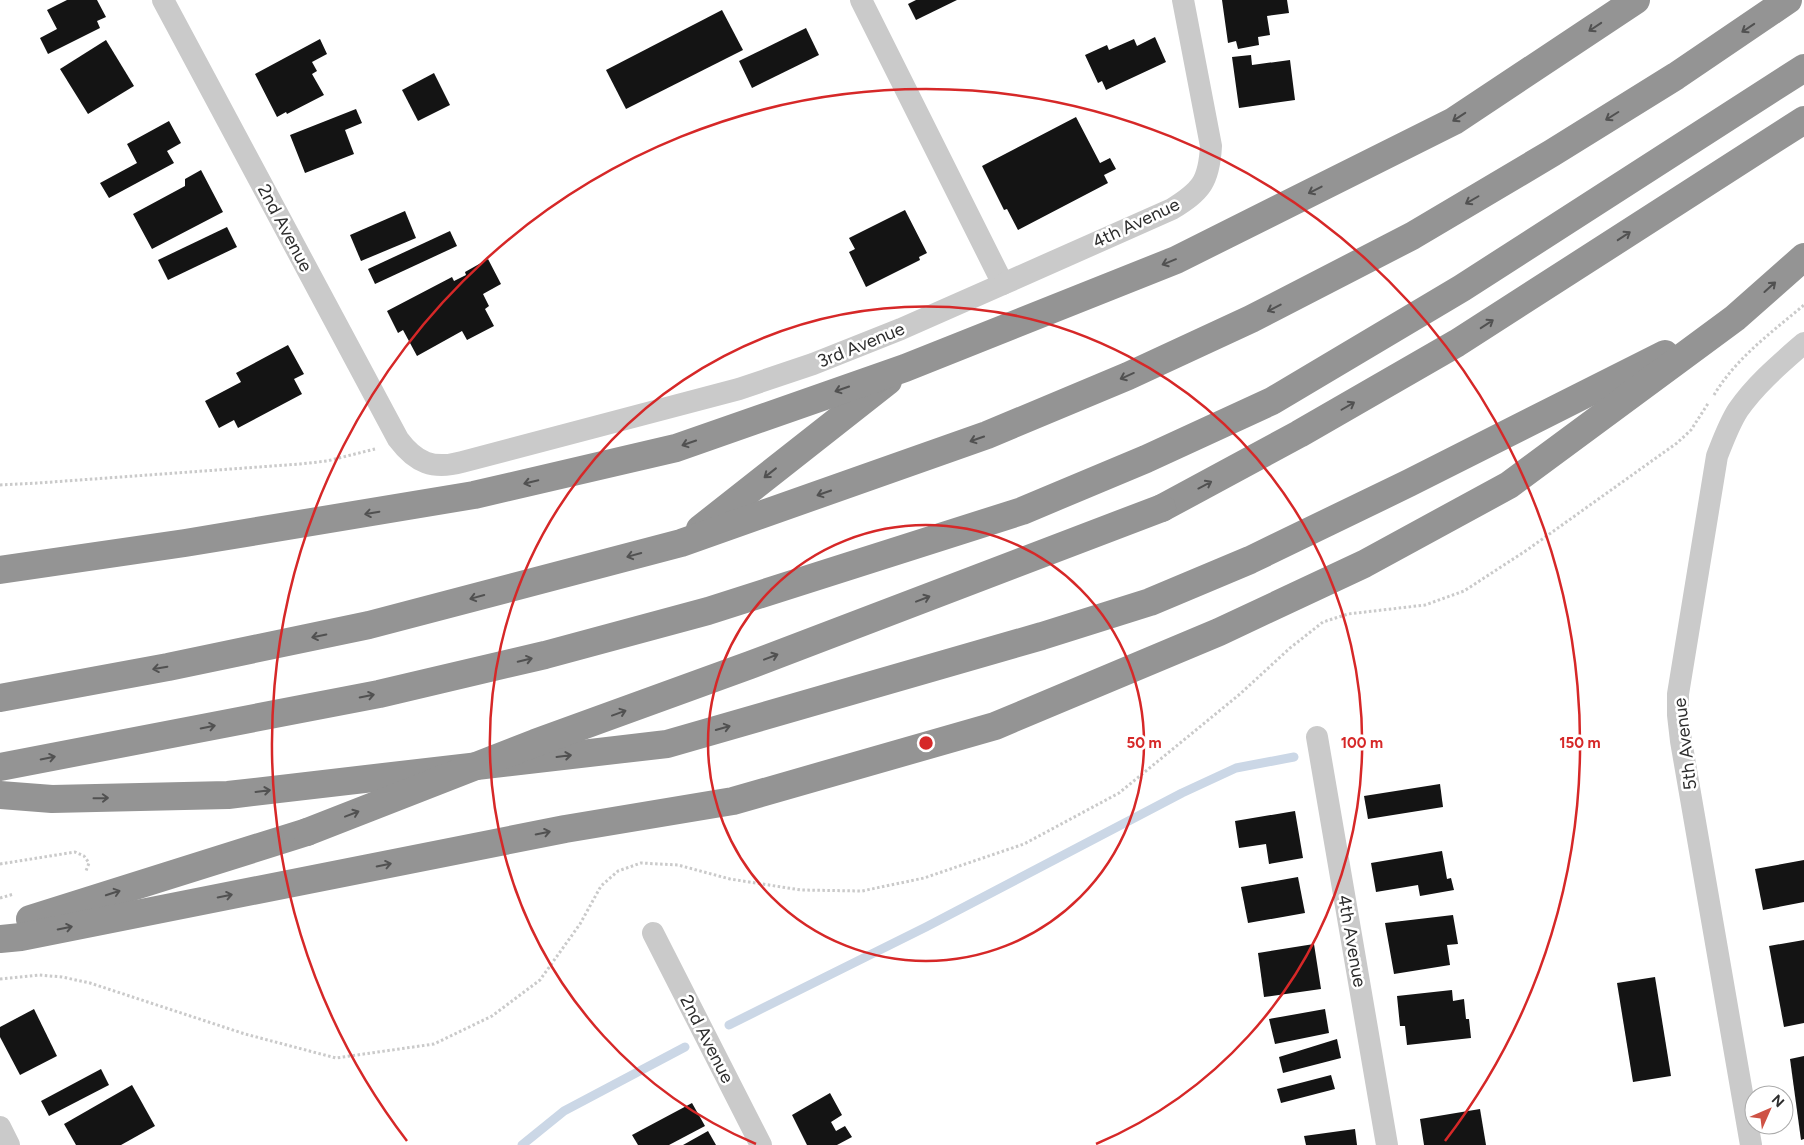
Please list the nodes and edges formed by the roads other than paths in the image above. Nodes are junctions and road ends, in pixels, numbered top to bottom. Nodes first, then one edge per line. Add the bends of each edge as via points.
1 (163, 0) edge
2 (861, 0) edge
3 (1183, 0) edge
4 (1636, 0) edge
5 (1788, 0) edge
6 (1804, 68) edge
7 (1804, 120) edge
8 (1804, 257) edge
9 (1003, 284) junction
10 (1735, 318) junction
11 (1804, 344) edge
12 (905, 368) junction
13 (410, 453) joint
14 (682, 543) junction
15 (0, 570) edge
16 (0, 698) edge
17 (1317, 737) dead end
18 (0, 767) edge
19 (0, 795) edge
20 (0, 929) edge
21 (653, 933) dead end
22 (0, 939) edge
23 (0, 1127) edge
24 (9, 1145) edge
25 (760, 1145) edge
26 (1387, 1145) edge
27 (1751, 1145) edge

1 - 13 street, 2nd Avenue via 394,432
2 - 9 street
3 - 9 street, 4th Avenue via 1211,146 1210,165 1202,185 1172,209
4 -> 12 highway via 1428,134 1176,260
5 -> 14 highway via 1676,76 1552,153 1412,236 1251,319 1128,376 987,435
18 -> 6 highway via 378,694 546,655 708,611 1022,511 1272,401 1462,288
20 -> 7 highway, bridge via 307,832 1162,508 1457,343
10 -> 8 highway
9 - 13 street, 3rd Avenue via 813,364 739,388 451,465 430,465
19 -> 10 highway via 52,799 228,795 667,744 1150,602 1250,560
22 -> 10 highway via 565,829 733,801 995,726 1219,632 1364,564 1509,485
11 - 27 street, 5th Avenue via 1755,389 1738,410 1717,456 1678,694 1681,741
12 -> 14 highway
12 -> 15 highway via 676,448 474,495
14 -> 16 highway via 369,625
17 - 26 street, 4th Avenue
21 - 25 street, 2nd Avenue
23 - 24 street

